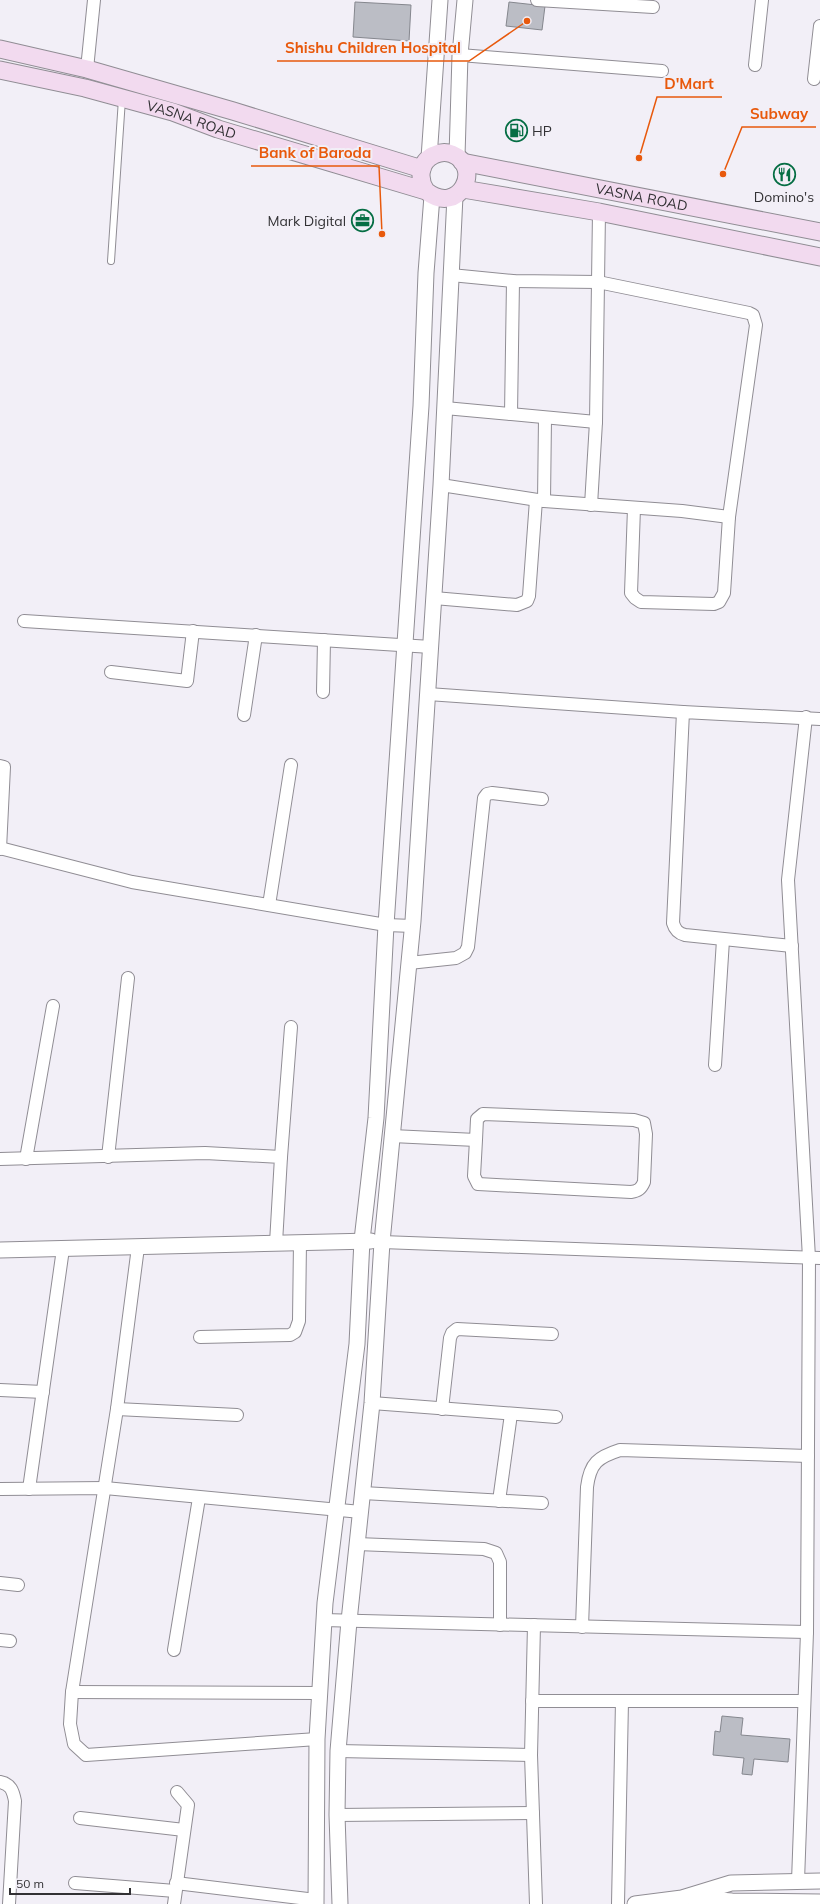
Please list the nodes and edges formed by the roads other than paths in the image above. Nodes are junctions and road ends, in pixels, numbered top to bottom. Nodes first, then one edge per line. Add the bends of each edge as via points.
1 (94, 0) edge
2 (440, 0) edge
3 (465, 0) edge
4 (538, 0) edge
5 (762, 0) edge
6 (653, 7) dead end
7 (820, 26) edge
8 (0, 50) edge
9 (460, 55) junction
10 (754, 65) dead end
11 (87, 69) junction
12 (0, 70) edge
13 (662, 71) dead end
14 (814, 79) dead end
15 (122, 98) junction
16 (224, 108) junction
17 (218, 129) junction
18 (460, 159) junction
19 (425, 164) junction
20 (459, 192) junction
21 (429, 193) junction
22 (599, 212) junction
23 (820, 232) edge
24 (820, 257) edge
25 (111, 261) dead end
26 (451, 275) junction
27 (513, 281) junction
28 (598, 282) junction
29 (445, 408) junction
30 (511, 414) junction
31 (545, 418) junction
32 (596, 422) junction
33 (441, 485) junction
34 (540, 501) junction
35 (591, 505) junction
36 (634, 508) junction
37 (729, 517) junction
38 (434, 598) junction
39 (24, 621) dead end
40 (194, 631) junction
41 (256, 635) junction
42 (324, 640) junction
43 (404, 645) junction
44 (431, 647) junction
45 (111, 672) dead end
46 (323, 692) dead end
47 (428, 694) junction
48 (683, 712) junction
49 (244, 715) dead end
50 (806, 717) junction
51 (820, 719) edge
52 (291, 765) dead end
53 (0, 766) edge
54 (542, 799) dead end
55 (0, 849) edge
56 (269, 905) junction
57 (386, 925) junction
58 (413, 926) junction
59 (723, 940) junction
60 (792, 946) junction
61 (409, 963) junction
62 (128, 978) dead end
63 (53, 1006) dead end
64 (291, 1027) dead end
65 (715, 1065) dead end
66 (392, 1136) junction
67 (476, 1140) junction
68 (108, 1157) junction
69 (281, 1157) junction
70 (0, 1159) edge
71 (26, 1159) junction
72 (362, 1240) junction
73 (300, 1242) junction
74 (382, 1242) junction
75 (276, 1243) junction
76 (138, 1247) junction
77 (63, 1249) junction
78 (0, 1250) edge
79 (815, 1258) edge
80 (552, 1334) dead end
81 (200, 1337) dead end
82 (0, 1390) edge
83 (43, 1392) junction
84 (372, 1403) junction
85 (117, 1409) junction
86 (442, 1409) junction
87 (511, 1414) junction
88 (236, 1415) dead end
89 (556, 1417) dead end
90 (814, 1433) edge
91 (808, 1456) junction
92 (105, 1488) junction
93 (0, 1489) edge
94 (29, 1489) junction
95 (363, 1493) junction
96 (199, 1498) junction
97 (498, 1501) junction
98 (542, 1503) dead end
99 (338, 1509) junction
100 (361, 1512) junction
101 (357, 1544) junction
102 (0, 1583) edge
103 (18, 1584) dead end
104 (324, 1620) junction
105 (349, 1621) junction
106 (500, 1625) junction
107 (534, 1625) junction
108 (582, 1626) junction
109 (807, 1632) junction
110 (174, 1650) dead end
111 (72, 1692) junction
112 (319, 1693) junction
113 (532, 1701) junction
114 (622, 1701) junction
115 (804, 1701) junction
116 (317, 1739) junction
117 (338, 1751) junction
118 (531, 1755) junction
119 (0, 1782) edge
120 (177, 1792) dead end
121 (533, 1814) junction
122 (337, 1816) junction
123 (80, 1818) dead end
124 (184, 1830) junction
125 (0, 1846) edge
126 (12, 1846) junction
127 (798, 1881) junction
128 (820, 1881) edge
129 (75, 1883) dead end
130 (176, 1887) junction
131 (682, 1898) junction
132 (316, 1902) edge
133 (820, 1902) edge
134 (9, 1904) edge
135 (174, 1904) edge
136 (340, 1904) edge
137 (536, 1904) edge
138 (618, 1904) edge
139 (634, 1904) edge

1 - 11 street
2 - 19 street
3 - 9 street
4 - 6 street
5 - 10 street
7 - 14 street
8 - 11 main road, VASNA ROAD
9 - 13 street
9 - 18 street
11 - 16 main road, VASNA ROAD
12 - 15 main road, VASNA ROAD
15 - 17 main road, VASNA ROAD via 173,112
15 - 25 lane
16 - 17 main road
16 - 19 main road, VASNA ROAD
17 - 21 main road, VASNA ROAD
18 - 19 main road via 443,152 437,153
18 - 20 main road via 467,175
18 - 23 main road, VASNA ROAD
19 - 21 main road via 421,179
20 - 21 main road via 445,199
20 - 22 main road, VASNA ROAD
20 - 26 street
21 - 43 street via 421,406
22 - 24 main road, VASNA ROAD
22 - 28 street
26 - 27 street
26 - 29 street
27 - 28 street
27 - 30 street
28 - 32 street
28 - 37 street via 754,315 756,325
29 - 30 street
29 - 33 street
30 - 31 street
31 - 32 street
31 - 34 street
32 - 35 street
33 - 34 street
33 - 38 street
34 - 35 street
34 - 38 street via 527,601 517,605
35 - 36 street
36 - 37 street
36 - 37 street via 631,593 641,602 719,602 724,594
38 - 44 street
39 - 40 street
40 - 41 street
40 - 45 street via 187,681
41 - 42 street
41 - 49 street
42 - 43 street
42 - 46 street
43 - 44 street
43 - 57 street
44 - 47 street
47 - 48 street
47 - 58 street
48 - 50 street
48 - 59 street via 673,923 679,934
50 - 51 street
50 - 60 street via 788,880
52 - 56 street
53 - 55 street via 4,767
54 - 61 street via 487,794 484,798 468,946 465,953 456,958
55 - 56 street via 126,881
56 - 57 street
57 - 58 street
57 - 72 street via 376,1118
58 - 61 street
59 - 60 street
59 - 65 street
60 - 79 street
61 - 66 street
62 - 68 street
63 - 71 street
64 - 69 street
66 - 67 street
66 - 74 street
67 - 67 street via 477,1119 483,1114 634,1120 644,1123 646,1134 644,1182 638,1191 631,1192 478,1184 474,1176
68 - 69 street via 205,1153
68 - 71 street
69 - 75 street
70 - 71 street
72 - 73 street
72 - 74 street
72 - 99 street via 357,1344
73 - 75 street
73 - 81 street via 299,1321 296,1332 290,1335
74 - 79 street
74 - 84 street
75 - 76 street
76 - 77 street
76 - 85 street
77 - 78 street
77 - 83 street
79 - 90 street
80 - 86 street via 457,1329 450,1338
82 - 83 street
83 - 94 street
84 - 86 street
84 - 95 street
85 - 88 street
85 - 92 street
86 - 87 street
87 - 89 street
87 - 97 street
90 - 91 street
91 - 108 street via 620,1450 596,1461 589,1473 587,1487
91 - 109 street
92 - 94 street
92 - 96 street
92 - 111 street
93 - 94 street
95 - 97 street
95 - 100 street
96 - 99 street
96 - 110 street
97 - 98 street
99 - 100 street
99 - 104 street
100 - 101 street
101 - 105 street
101 - 106 street via 484,1549 496,1554 500,1562
102 - 103 street
104 - 105 street
104 - 112 street
105 - 106 street
105 - 117 street
106 - 107 street
107 - 108 street
107 - 113 street
108 - 109 street
109 - 115 street
111 - 112 street
111 - 116 street via 70,1724 74,1744 86,1756
112 - 116 street
113 - 114 street
113 - 118 street
114 - 115 street
114 - 138 street
115 - 127 street
116 - 132 street
117 - 118 street
117 - 122 street
118 - 121 street
119 - 126 street via 12,1789 15,1801
120 - 124 street via 188,1805
121 - 122 street
121 - 137 street
122 - 136 street
123 - 124 street
124 - 130 street
125 - 126 street
126 - 134 street
127 - 128 street
127 - 131 street via 731,1883
129 - 130 street
130 - 132 street
130 - 135 street
131 - 133 street
131 - 139 street

